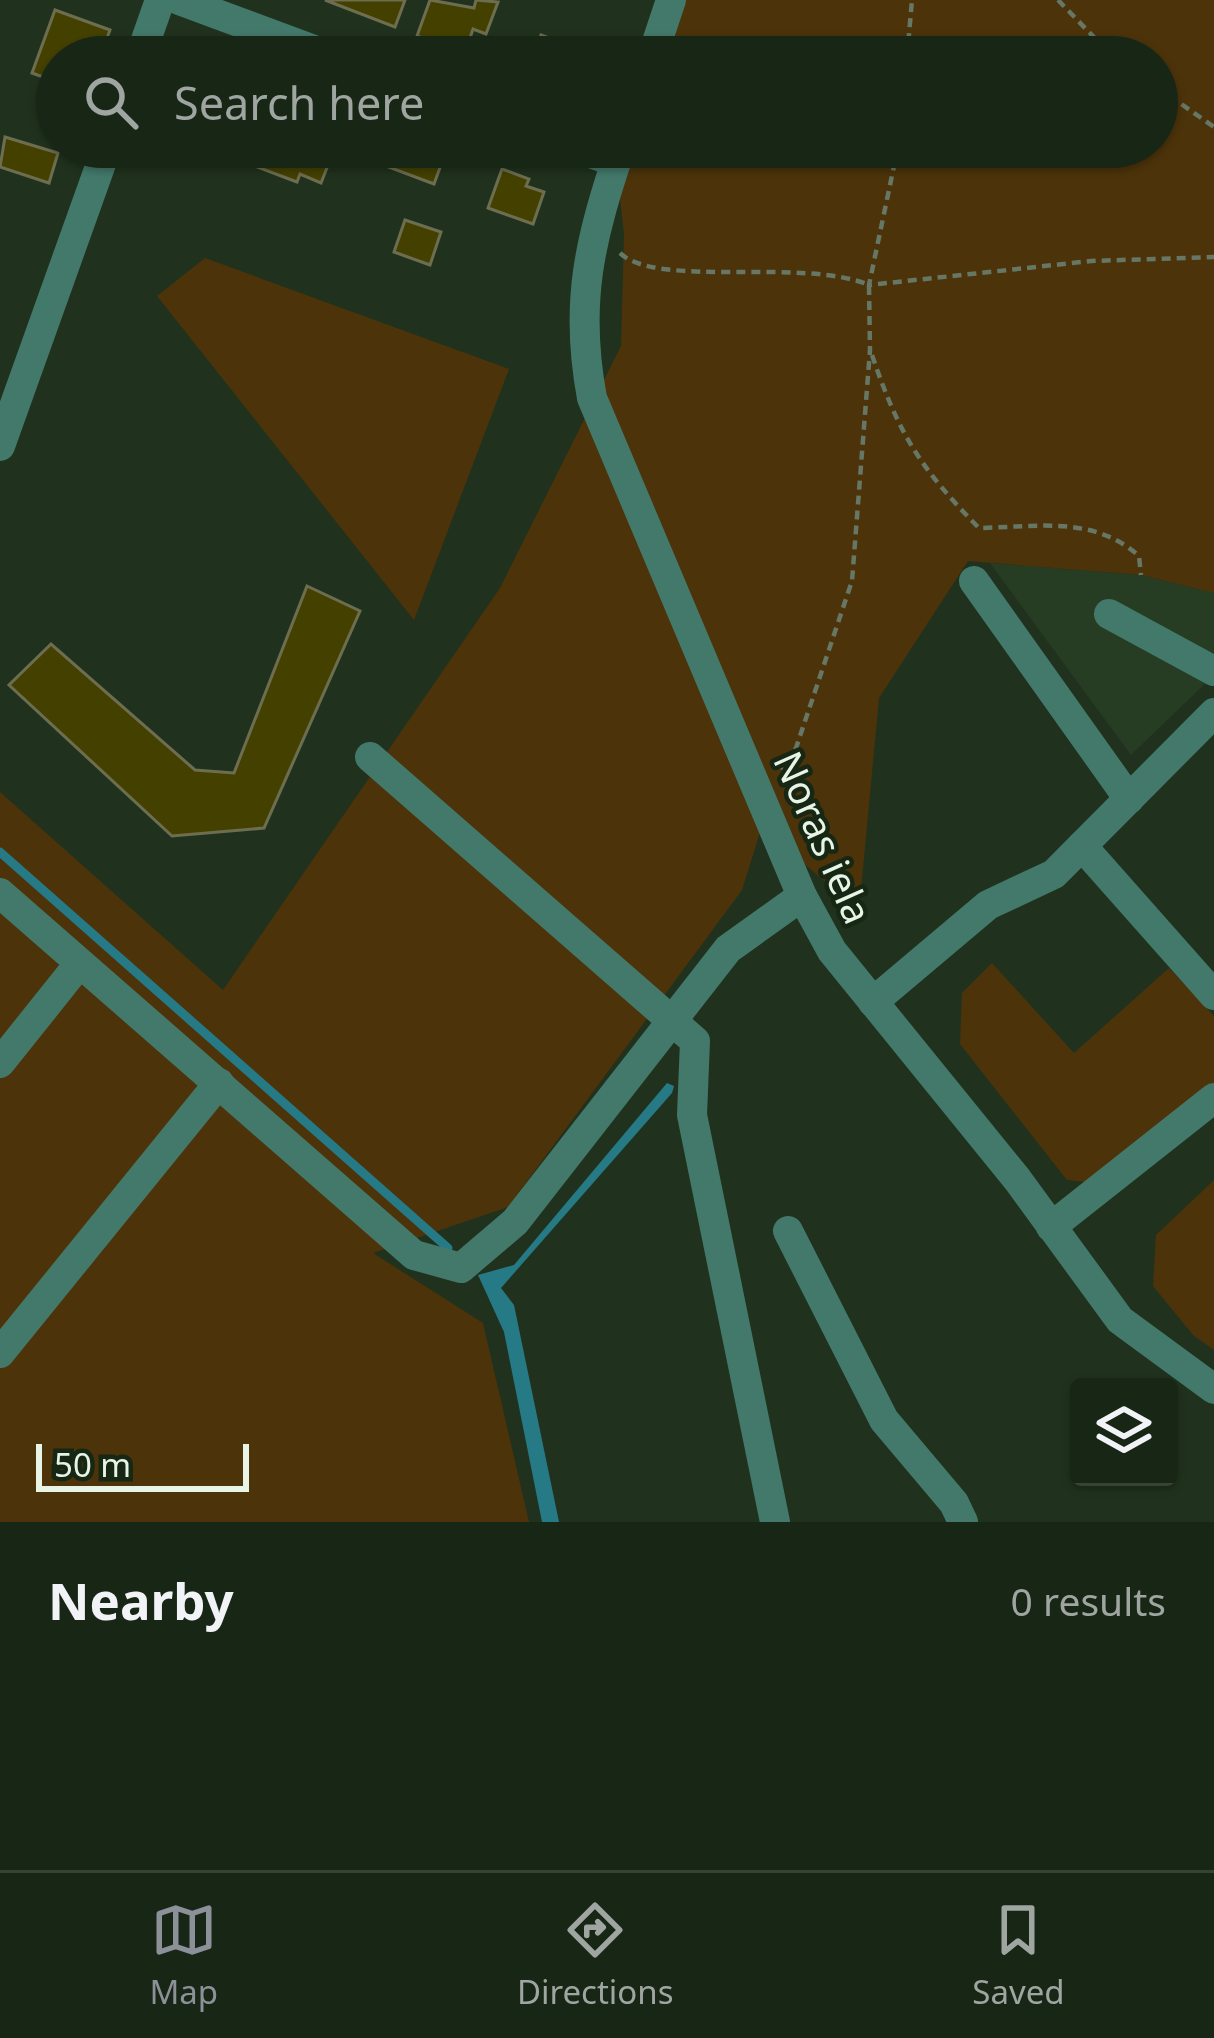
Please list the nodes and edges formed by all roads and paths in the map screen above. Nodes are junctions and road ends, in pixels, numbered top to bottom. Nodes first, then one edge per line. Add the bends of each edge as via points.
1 (160, 0) edge
2 (179, 0) edge
3 (671, 0) edge
4 (912, 0) edge
5 (1058, 0) edge
6 (147, 36) edge
7 (276, 36) edge
8 (659, 36) edge
9 (909, 36) edge
10 (1093, 36) edge
11 (1178, 102) edge
12 (1214, 127) edge
13 (99, 168) edge
14 (614, 168) edge
15 (894, 168) edge
16 (598, 225) junction
17 (1214, 257) edge
18 (869, 285) junction
19 (870, 350) junction
20 (0, 446) edge
21 (1141, 575) dead end
22 (974, 581) dead end
23 (1109, 614) dead end
24 (1214, 671) edge
25 (1214, 713) edge
26 (370, 757) dead end
27 (761, 793) junction
28 (1129, 799) junction
29 (1082, 846) junction
30 (0, 893) edge
31 (802, 896) junction
32 (79, 964) junction
33 (1214, 995) edge
34 (873, 1002) junction
35 (675, 1022) junction
36 (0, 1063) edge
37 (219, 1083) junction
38 (1214, 1098) edge
39 (1051, 1227) junction
40 (788, 1231) dead end
41 (0, 1353) edge
42 (1214, 1389) edge
43 (776, 1522) edge
44 (963, 1522) edge

1 - 6 street
2 - 7 street
3 - 8 street
4 - 9 path
5 - 10 path
11 - 12 path
13 - 20 street
14 - 16 street, Noras iela
15 - 18 path
16 - 18 path via 624,259 658,272 770,268
16 - 27 street, Noras iela via 580,336 592,398
17 - 18 path
18 - 19 path
19 - 21 path via 923,471 979,528 1083,526 1114,534 1139,556
19 - 27 path via 852,581 796,748
22 - 28 street
23 - 24 street
25 - 28 street
26 - 35 street
27 - 31 street, Noras iela
28 - 29 street
29 - 33 street
29 - 34 street via 1054,874 988,905
30 - 32 street
31 - 34 street, Noras iela
31 - 35 street via 728,949
32 - 36 street
32 - 37 street
34 - 39 street, Noras iela
35 - 37 street via 515,1222 461,1268 414,1255
35 - 43 street via 695,1040 692,1115
37 - 41 street
38 - 39 street
39 - 42 street, Noras iela via 1120,1320
40 - 44 street via 884,1420

